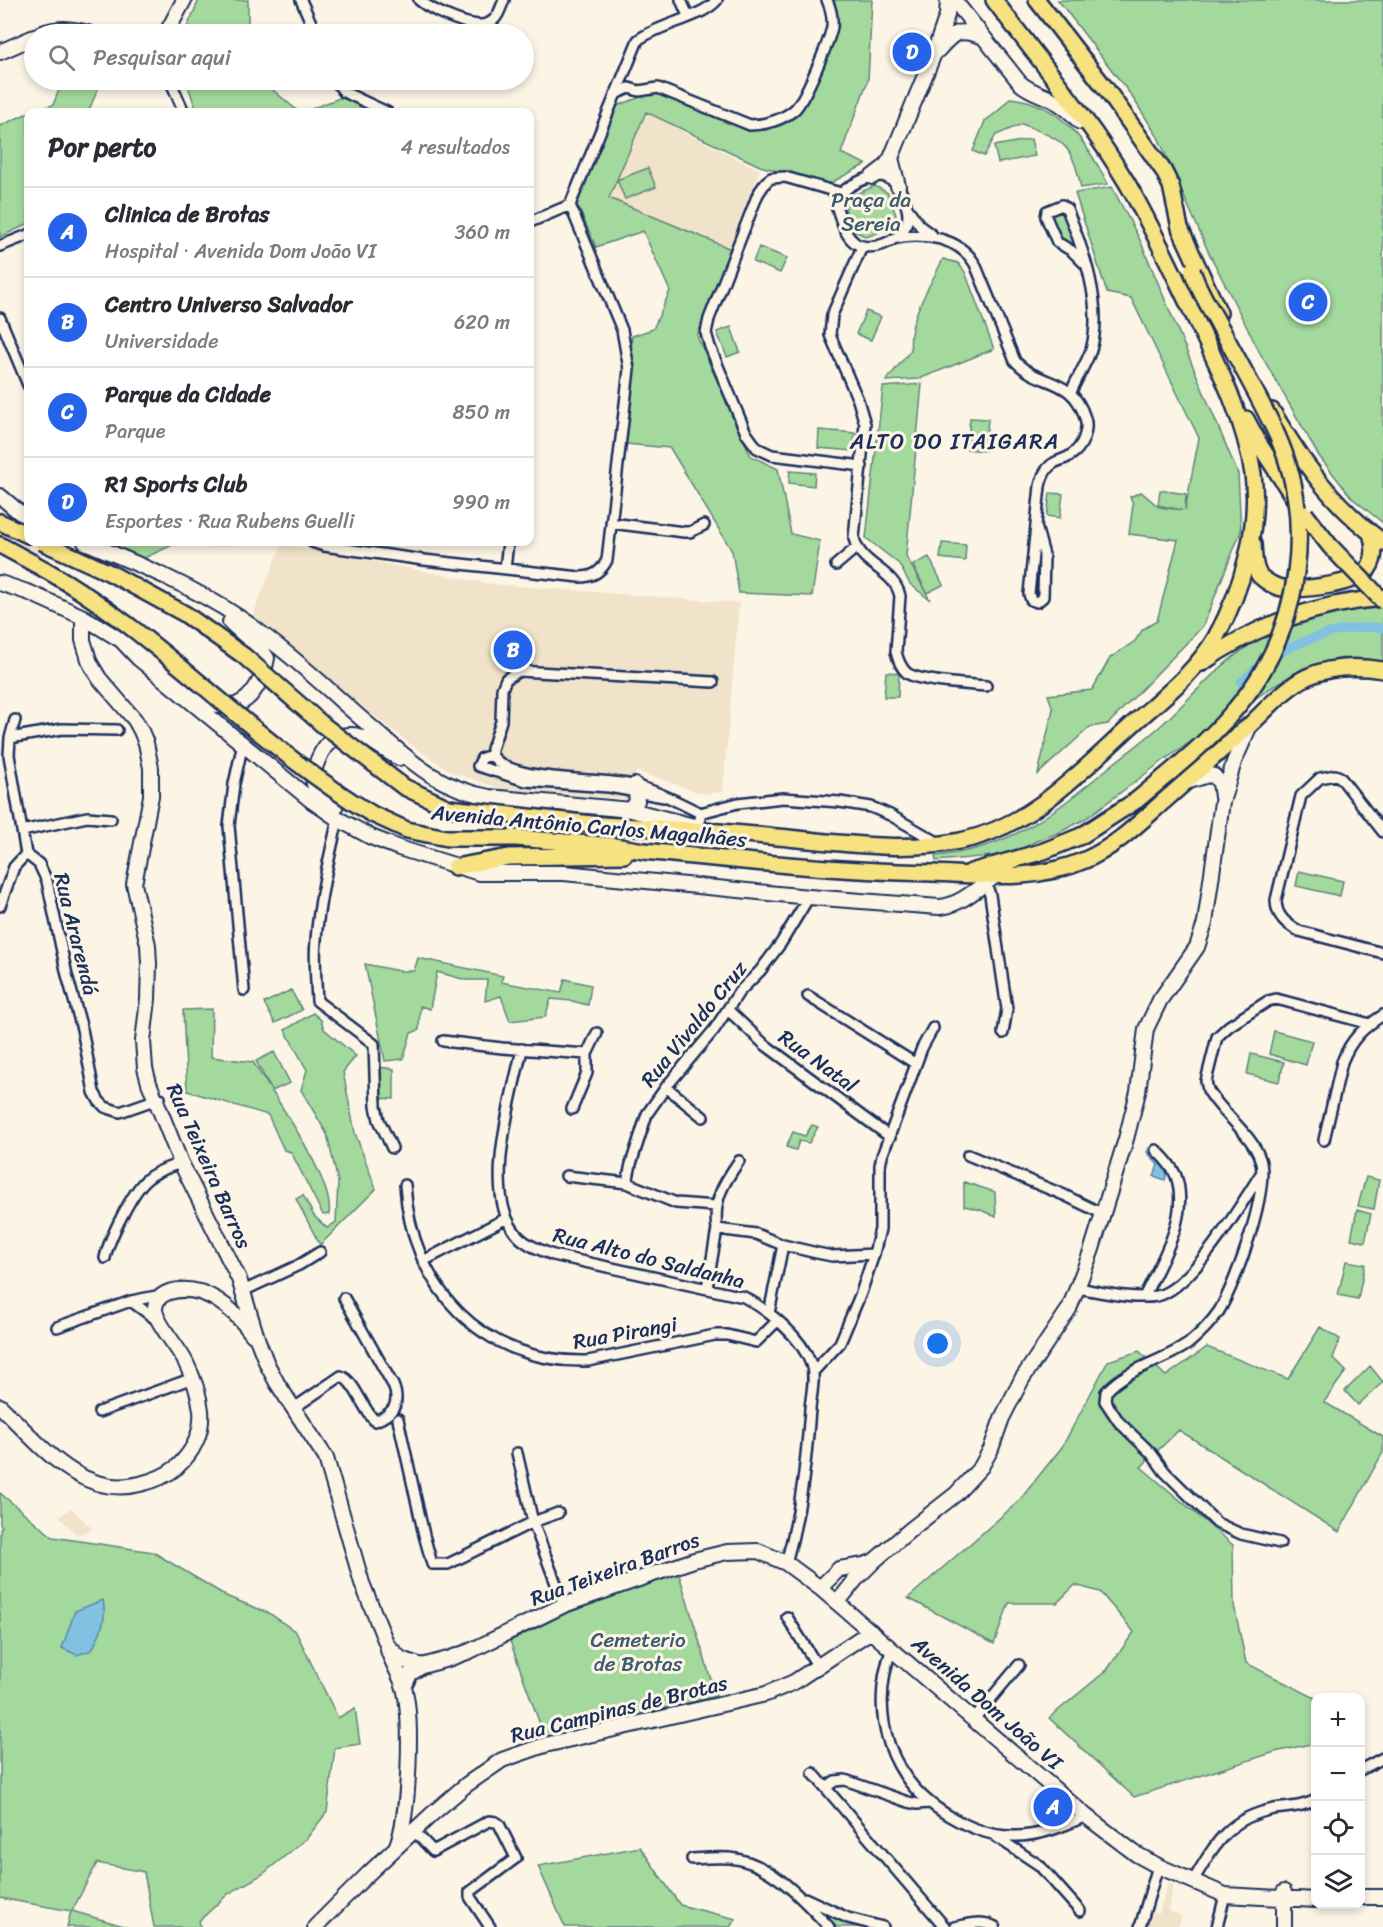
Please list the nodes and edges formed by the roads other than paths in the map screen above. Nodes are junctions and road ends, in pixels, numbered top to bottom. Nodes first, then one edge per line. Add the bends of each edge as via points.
1 (301, 0) edge
2 (419, 0) edge
3 (504, 0) edge
4 (681, 0) edge
5 (717, 0) edge
6 (827, 0) edge
7 (948, 0) edge
8 (954, 0) edge
9 (994, 0) edge
10 (1037, 0) edge
11 (181, 6) edge
12 (688, 16) junction
13 (171, 24) edge
14 (176, 24) edge
15 (312, 24) edge
16 (478, 24) edge
17 (486, 24) edge
18 (981, 36) junction
19 (24, 41) edge
20 (0, 52) edge
21 (933, 56) junction
22 (622, 76) junction
23 (629, 88) junction
24 (174, 90) edge
25 (342, 90) edge
26 (615, 94) junction
27 (182, 108) edge
28 (378, 108) edge
29 (1109, 155) junction
30 (891, 158) junction
31 (872, 177) junction
32 (898, 186) junction
33 (841, 193) junction
34 (570, 205) junction
35 (908, 209) junction
36 (534, 220) edge
37 (1180, 228) junction
38 (24, 237) edge
39 (934, 237) junction
40 (896, 238) junction
41 (0, 246) edge
42 (862, 247) junction
43 (1086, 265) junction
44 (0, 318) edge
45 (24, 368) edge
46 (1225, 382) junction
47 (1071, 392) junction
48 (862, 466) junction
49 (0, 496) edge
50 (24, 514) edge
51 (0, 522) edge
52 (611, 523) junction
53 (704, 525) dead end
54 (1036, 526) junction
55 (22, 532) edge
56 (1251, 532) junction
57 (1377, 538) edge
58 (0, 545) edge
59 (51, 546) edge
60 (95, 546) edge
61 (324, 546) edge
62 (508, 546) edge
63 (856, 548) junction
64 (836, 565) dead end
65 (505, 569) junction
66 (0, 583) edge
67 (204, 598) junction
68 (1383, 600) edge
69 (83, 617) junction
70 (121, 640) junction
71 (1193, 670) junction
72 (1380, 671) edge
73 (713, 682) dead end
74 (986, 686) dead end
75 (15, 720) dead end
76 (1251, 723) junction
77 (117, 730) dead end
78 (10, 738) junction
79 (243, 743) junction
80 (492, 755) junction
81 (419, 768) junction
82 (1184, 783) junction
83 (635, 788) junction
84 (1222, 802) junction
85 (631, 810) junction
86 (700, 813) junction
87 (111, 819) dead end
88 (338, 819) junction
89 (700, 828) junction
90 (22, 831) junction
91 (359, 831) junction
92 (1383, 832) edge
93 (736, 833) junction
94 (941, 844) junction
95 (644, 851) junction
96 (26, 854) junction
97 (455, 867) junction
98 (963, 874) junction
99 (990, 880) junction
100 (809, 897) junction
101 (0, 906) edge
102 (1383, 953) edge
103 (244, 990) dead end
104 (808, 996) dead end
105 (728, 1010) junction
106 (1383, 1015) edge
107 (1370, 1024) junction
108 (933, 1028) dead end
109 (597, 1033) dead end
110 (1003, 1033) dead end
111 (443, 1041) dead end
112 (522, 1049) junction
113 (587, 1054) junction
114 (916, 1064) junction
115 (666, 1087) junction
116 (158, 1098) junction
117 (572, 1109) dead end
118 (703, 1117) dead end
119 (890, 1137) junction
120 (1324, 1140) dead end
121 (392, 1148) dead end
122 (1156, 1150) dead end
123 (968, 1155) dead end
124 (739, 1161) dead end
125 (181, 1163) junction
126 (1262, 1173) junction
127 (566, 1176) dead end
128 (627, 1183) junction
129 (405, 1185) dead end
130 (715, 1206) junction
131 (1103, 1214) junction
132 (507, 1218) junction
133 (717, 1229) junction
134 (783, 1245) junction
135 (320, 1252) dead end
136 (874, 1254) junction
137 (105, 1258) dead end
138 (423, 1261) junction
139 (707, 1288) junction
140 (1078, 1288) junction
141 (243, 1291) junction
142 (161, 1295) junction
143 (1144, 1297) junction
144 (344, 1298) dead end
145 (131, 1302) junction
146 (769, 1313) junction
147 (157, 1320) junction
148 (777, 1321) junction
149 (57, 1327) dead end
150 (258, 1341) junction
151 (813, 1372) junction
152 (193, 1378) junction
153 (0, 1406) edge
154 (294, 1408) junction
155 (99, 1412) dead end
156 (398, 1419) dead end
157 (518, 1453) dead end
158 (558, 1513) dead end
159 (533, 1521) junction
160 (1280, 1543) dead end
161 (874, 1561) junction
162 (786, 1563) junction
163 (845, 1567) junction
164 (856, 1579) junction
165 (820, 1588) junction
166 (838, 1602) junction
167 (564, 1605) junction
168 (787, 1617) dead end
169 (871, 1631) junction
170 (387, 1645) junction
171 (892, 1648) junction
172 (1019, 1665) dead end
173 (422, 1666) junction
174 (818, 1667) junction
175 (404, 1687) junction
176 (973, 1720) junction
177 (1383, 1758) edge
178 (1365, 1767) edge
179 (813, 1773) dead end
180 (826, 1787) junction
181 (1314, 1801) edge
182 (929, 1803) junction
183 (405, 1805) junction
184 (432, 1814) junction
185 (1086, 1816) junction
186 (414, 1831) junction
187 (993, 1835) junction
188 (395, 1850) junction
189 (692, 1859) dead end
190 (1158, 1866) junction
191 (1193, 1881) junction
192 (1311, 1891) edge
193 (1284, 1894) junction
194 (797, 1895) junction
195 (1225, 1895) junction
196 (1365, 1897) edge
197 (1383, 1897) edge
198 (1311, 1899) edge
199 (1080, 1911) dead end
200 (315, 1927) edge
201 (490, 1927) edge
202 (828, 1927) edge
203 (884, 1927) edge
204 (945, 1927) edge
205 (954, 1927) edge
206 (995, 1927) edge
207 (1140, 1927) edge
208 (1217, 1927) edge
209 (1284, 1927) edge

1 - 15 street
2 - 16 street
3 - 17 street via 495,19
4 - 12 street
5 - 12 street via 707,9
6 - 23 street via 832,15 829,38 801,103 786,115 750,125 658,88
7 - 21 main road
8 - 18 main road, Avenida Antônio Carlos Magalhães
9 - 29 main road, Avenida Antônio Carlos Magalhães
10 - 37 main road via 1156,158 1172,186
11 - 13 main road
11 - 14 main road
12 - 22 street via 638,40
18 - 21 main road via 957,33
18 - 29 main road, Avenida Antônio Carlos Magalhães via 1020,83 1072,112
19 - 20 main road
21 - 30 main road
22 - 23 street
22 - 26 street
23 - 26 street
24 - 27 street
25 - 28 street
26 - 34 street
29 - 46 main road, Avenida Antônio Carlos Magalhães via 1157,238
30 - 31 main road
30 - 32 main road
31 - 32 street via 882,176
31 - 33 street
32 - 35 street
33 - 42 street via 836,205 848,236
33 - 48 street via 785,177 766,182 744,227 706,333 746,433 757,448 772,455
34 - 36 street
34 - 52 street via 622,330 627,352 629,369
35 - 39 street
35 - 40 street via 906,226
37 - 57 main road via 1236,348 1309,471 1324,490
37 - 98 main road, bridge via 1191,270 1278,436 1296,496 1297,569 1287,615 1264,669 1245,697 1193,752 1137,800 1081,836
38 - 41 street
39 - 40 street
39 - 47 street via 970,256 1015,361 1025,370
40 - 42 street
42 - 48 street via 832,315 830,336 865,424
43 - 43 street via 1065,206 1047,211 1057,242
43 - 47 street via 1092,285 1094,339
44 - 45 street
46 - 56 main road, Avenida Antônio Carlos Magalhães via 1241,425 1253,476
46 - 68 main road, bridge via 1305,514
47 - 54 street via 1085,419 1086,434 1071,456 1053,463 1044,473
48 - 63 street
49 - 50 main road
51 - 55 main road
52 - 53 street via 684,532
52 - 65 street via 608,560 589,577
54 - 54 street via 1029,594 1037,602 1043,597 1044,555
56 - 57 main road via 1258,574 1284,588 1348,581 1364,573 1370,567
56 - 71 main road, Avenida Antônio Carlos Magalhães via 1234,597 1215,638
58 - 95 main road, Avenida Antônio Carlos Magalhães, bridge via 72,584 104,607 315,778 372,814 407,830 447,838 516,838
59 - 93 main road, Avenida Antônio Carlos Magalhães, bridge via 185,614 244,656 322,725 404,787 449,808 601,825
60 - 67 main road, Avenida Antônio Carlos Magalhães via 142,565
61 - 65 street
62 - 65 street
63 - 64 street
63 - 74 street via 898,589 896,652 902,667 913,677
66 - 69 main road
67 - 70 main road via 267,658 261,680 236,705 212,704 141,647
67 - 81 main road, Avenida Antônio Carlos Magalhães via 240,618 279,648
68 - 71 main road via 1341,603 1290,618 1224,649
69 - 70 main road
69 - 116 main road, Rua Teixeira Barros via 83,640 90,663 135,720 152,768 151,796 134,884 148,945 145,1068
70 - 79 main road
71 - 94 main road, Avenida Antônio Carlos Magalhães via 1074,778 1030,812 986,834
72 - 76 main road, Avenida Antônio Carlos Magalhães via 1339,669 1307,677
73 - 80 street via 519,671 506,679 502,689 501,721
75 - 78 street
76 - 82 main road, Avenida Antônio Carlos Magalhães
76 - 84 main road
77 - 78 street via 62,729
78 - 90 street via 9,755
79 - 88 main road
79 - 103 street via 229,826
80 - 83 street via 500,765 526,774 610,781
80 - 83 street via 482,758 478,766 526,781
81 - 85 main road, Avenida Antônio Carlos Magalhães via 467,793
81 - 91 main road via 359,736 330,742 314,771 316,790
82 - 84 main road via 1214,776 1220,783
82 - 99 main road, Avenida Antônio Carlos Magalhães via 1134,829 1086,860
83 - 85 main road via 637,801
83 - 86 street
84 - 131 main road via 1205,923 1197,947 1160,1000 1146,1029 1133,1114
85 - 89 main road, Avenida Antônio Carlos Magalhães
86 - 89 street
86 - 94 street via 738,803 783,798 840,802 871,807
87 - 90 street via 87,818
88 - 91 main road
88 - 121 street via 316,938 317,1001 370,1039 375,1047 376,1106
89 - 93 main road, Avenida Antônio Carlos Magalhães
90 - 96 street
91 - 97 main road
92 - 102 street via 1340,777 1320,778 1301,796 1276,908 1299,931
93 - 94 main road, Avenida Antônio Carlos Magalhães via 887,847
95 - 97 main road via 630,855 509,856
95 - 98 main road, Avenida Antônio Carlos Magalhães via 825,869
96 - 101 street via 14,867
96 - 116 street, Rua Ararendá via 39,864 47,881 94,1092 111,1111 120,1112
97 - 100 main road via 479,873 572,874
98 - 99 main road, Avenida Antônio Carlos Magalhães
99 - 100 main road via 948,907
99 - 110 street via 1007,1009
100 - 105 street, Rua Vivaldo Cruz via 781,943
104 - 114 street
105 - 115 street, Rua Vivaldo Cruz
105 - 119 street, Rua Natal via 764,1044
106 - 107 street
107 - 120 street via 1353,1039 1342,1062
107 - 126 street via 1276,999 1260,1005 1217,1037 1206,1081 1208,1090 1257,1151
108 - 114 street
109 - 113 street
111 - 112 street
112 - 113 street
112 - 132 street, Rua Alto do Saldanha via 501,1158
113 - 117 street via 587,1073
114 - 119 street
115 - 118 street
115 - 128 street, Rua Vivaldo Cruz via 643,1123
116 - 125 main road, Rua Teixeira Barros
119 - 136 street via 880,1166 879,1229
122 - 143 street via 1175,1174 1179,1208 1168,1248
123 - 131 street
124 - 130 street
125 - 137 street via 157,1172 141,1185 112,1234
125 - 141 main road, Rua Teixeira Barros
126 - 143 street via 1186,1278 1167,1292
126 - 160 street via 1256,1214 1219,1310 1204,1330 1184,1346 1112,1385 1105,1401 1119,1422 1217,1523 1241,1534
127 - 128 street
128 - 130 street via 676,1203
129 - 138 street via 406,1207
130 - 133 street
131 - 140 main road
132 - 138 street
132 - 139 street, Rua Alto do Saldanha via 519,1237 553,1255
133 - 134 street via 756,1234
133 - 139 street
134 - 136 street via 832,1256
134 - 146 street
135 - 141 street
136 - 151 street via 840,1343
138 - 148 street, Rua Pirangi via 438,1289 466,1320 487,1336 550,1359 569,1362 612,1357 715,1335 756,1342
139 - 146 street, Rua Alto do Saldanha via 744,1297
140 - 143 street
140 - 161 main road via 1069,1309 1011,1399 981,1467 956,1494
141 - 150 main road, Rua Teixeira Barros
142 - 145 street
142 - 147 main road via 155,1306
142 - 150 main road via 188,1290 215,1298 243,1321
144 - 154 street via 393,1385 395,1405 375,1420 341,1376
145 - 147 street
145 - 149 street
146 - 148 street, Rua Alto do Saldanha
147 - 152 main road via 177,1346
148 - 151 street, Rua Alto do Saldanha via 803,1348
150 - 154 main road, Rua Teixeira Barros via 277,1383
151 - 162 street, Rua Alto do Saldanha via 805,1480
152 - 153 main road via 201,1411 192,1450 164,1476 132,1486 100,1485 71,1472
152 - 155 street
154 - 170 main road, Rua Teixeira Barros via 329,1467 367,1598
156 - 159 street via 432,1564 448,1564
157 - 159 street
158 - 159 street
159 - 167 street
161 - 163 main road
161 - 164 main road
162 - 165 main road, Rua Teixeira Barros
162 - 167 main road, Rua Teixeira Barros via 758,1551 727,1552 667,1568
163 - 164 main road via 854,1572
163 - 165 main road via 834,1572
164 - 166 main road
165 - 166 main road, Avenida Dom João VI
166 - 169 main road, Avenida Dom João VI
167 - 173 main road, Rua Teixeira Barros via 470,1651
168 - 174 street
169 - 171 main road, Avenida Dom João VI
169 - 174 main road, Rua Campinas de Brotas
170 - 173 main road via 401,1659
170 - 175 main road, Rua Teixeira Barros
171 - 176 main road, Avenida Dom João VI
171 - 182 street via 882,1680 886,1731 899,1767
172 - 176 street
173 - 175 main road via 410,1674
174 - 184 main road, Rua Campinas de Brotas via 785,1687 751,1699 521,1752 486,1770
175 - 183 main road, Rua Teixeira Barros via 409,1726
176 - 185 main road, Avenida Dom João VI
177 - 178 street
179 - 180 street
180 - 182 street via 835,1780 845,1780 908,1802
180 - 204 street
181 - 191 street via 1259,1813 1231,1826
182 - 187 street via 959,1822
183 - 184 main road via 417,1816
183 - 188 main road, Rua Teixeira Barros
184 - 186 main road, Rua Campinas de Brotas
185 - 187 street via 1030,1835
185 - 190 main road, Avenida Dom João VI
186 - 188 main road, Rua Campinas de Brotas
186 - 201 street via 433,1851 489,1821 499,1824 516,1858 470,1892
187 - 199 street via 1039,1865
188 - 200 main road, Rua Campinas de Brotas
189 - 194 street via 732,1858 751,1863
190 - 191 main road, Avenida Dom João VI
190 - 207 street
191 - 193 main road, Avenida Dom João VI
191 - 195 main road, Avenida Dom João VI
192 - 193 main road, Avenida Dom João VI
193 - 195 main road, Avenida Dom João VI
193 - 198 main road, Avenida Dom João VI
193 - 209 main road
194 - 202 street
194 - 203 street via 848,1918
195 - 208 street
196 - 197 main road
205 - 206 street via 980,1923

